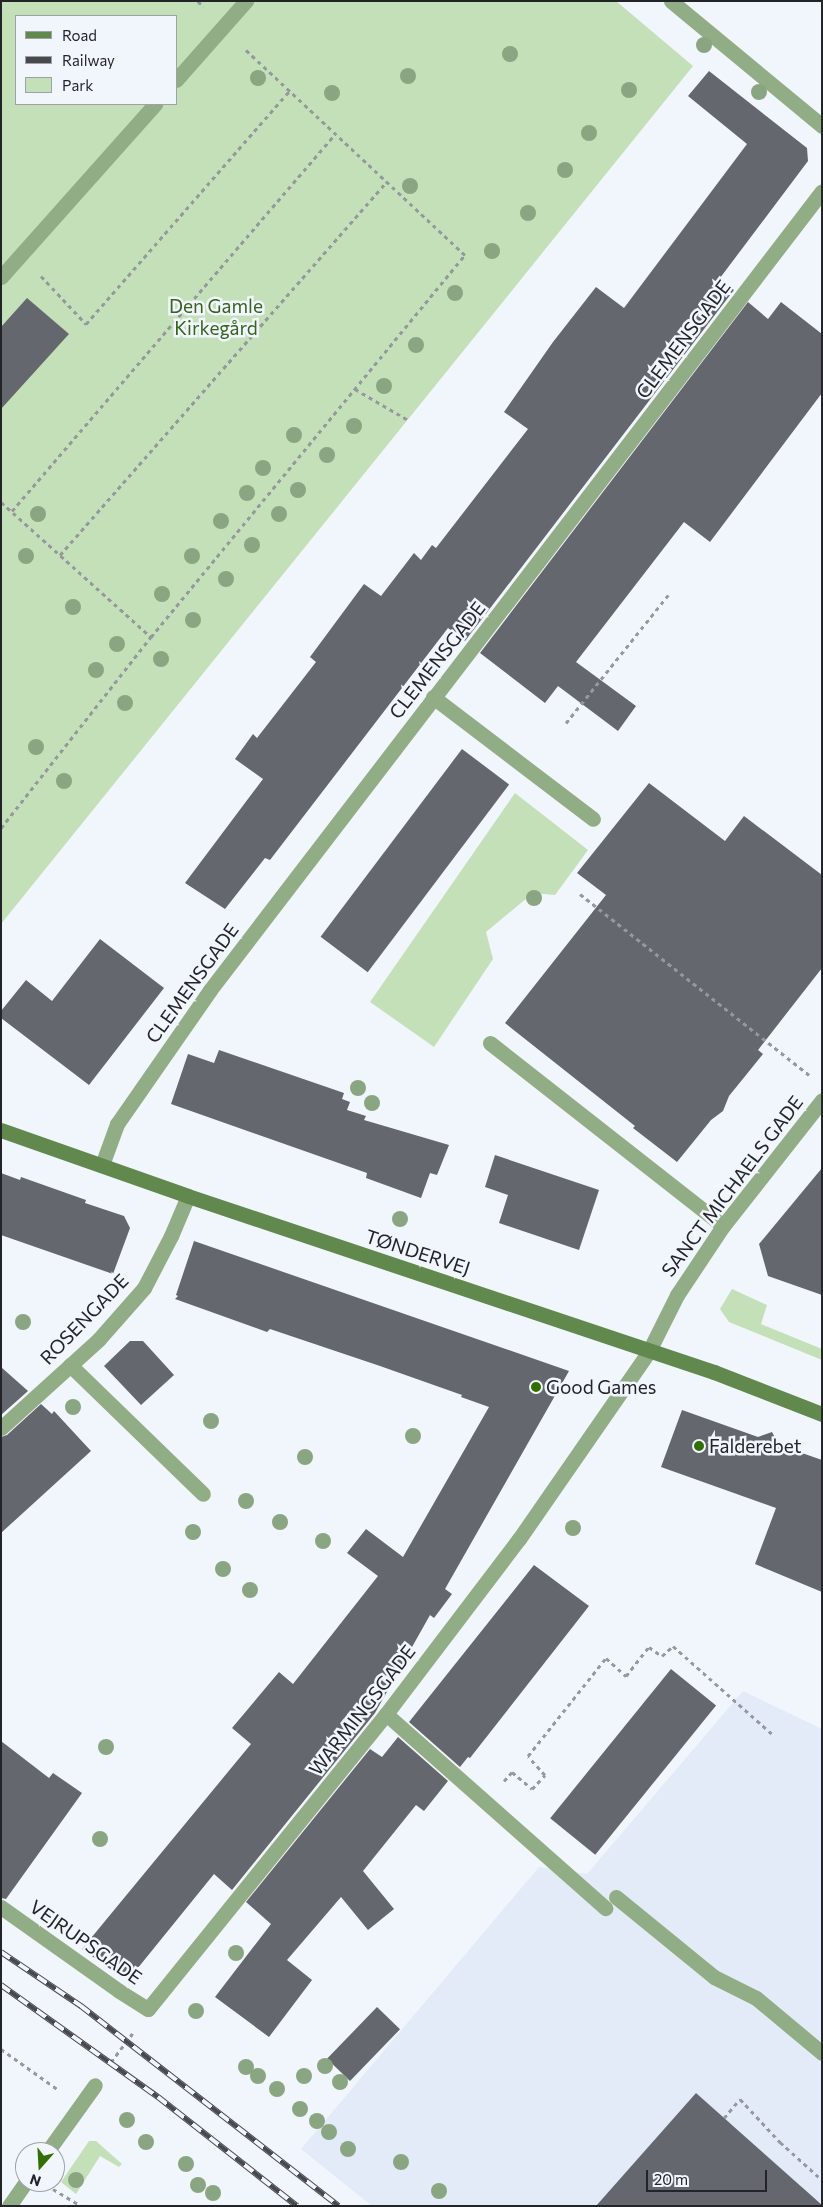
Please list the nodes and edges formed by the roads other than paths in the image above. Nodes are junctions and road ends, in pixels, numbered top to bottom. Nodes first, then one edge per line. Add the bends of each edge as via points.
1 (246, 1) edge
2 (671, 1) edge
3 (178, 78) edge
4 (154, 105) edge
5 (822, 126) edge
6 (822, 190) edge
7 (1, 277) edge
8 (433, 697) junction
9 (593, 819) dead end
10 (490, 1043) dead end
11 (822, 1100) edge
12 (1, 1130) edge
13 (102, 1165) junction
14 (188, 1196) junction
15 (723, 1226) junction
16 (649, 1351) junction
17 (70, 1365) junction
18 (822, 1414) edge
19 (1, 1428) edge
20 (203, 1494) dead end
21 (386, 1714) junction
22 (616, 1896) dead end
23 (1, 1907) edge
24 (605, 1908) dead end
25 (148, 2009) joint
26 (822, 2053) edge
27 (95, 2085) road end
28 (54, 2142) edge
29 (19, 2192) edge
30 (9, 2206) edge

1 - 3 street
2 - 5 street
4 - 7 street
6 - 8 street, CLEMENSGADE
8 - 9 street
8 - 13 street, CLEMENSGADE via 210,990 117,1124
10 - 15 street
11 - 15 street, SANCT MICHAELS GADE
12 - 13 main road, TØNDERVEJ
13 - 14 main road, TØNDERVEJ
14 - 16 main road, TØNDERVEJ
14 - 17 street, ROSENGADE via 144,1288 99,1339
15 - 16 street, SANCT MICHAELS GADE via 677,1295
16 - 18 main road, TØNDERVEJ via 714,1372
16 - 21 street, WARMINGSGADE via 519,1539
17 - 19 street, ROSENGADE
17 - 20 street
21 - 24 street
21 - 25 street, WARMINGSGADE
22 - 26 street via 714,1977 756,1998
23 - 25 street, VEJRUPSGADE via 119,1992
27 - 28 street
29 - 30 street

